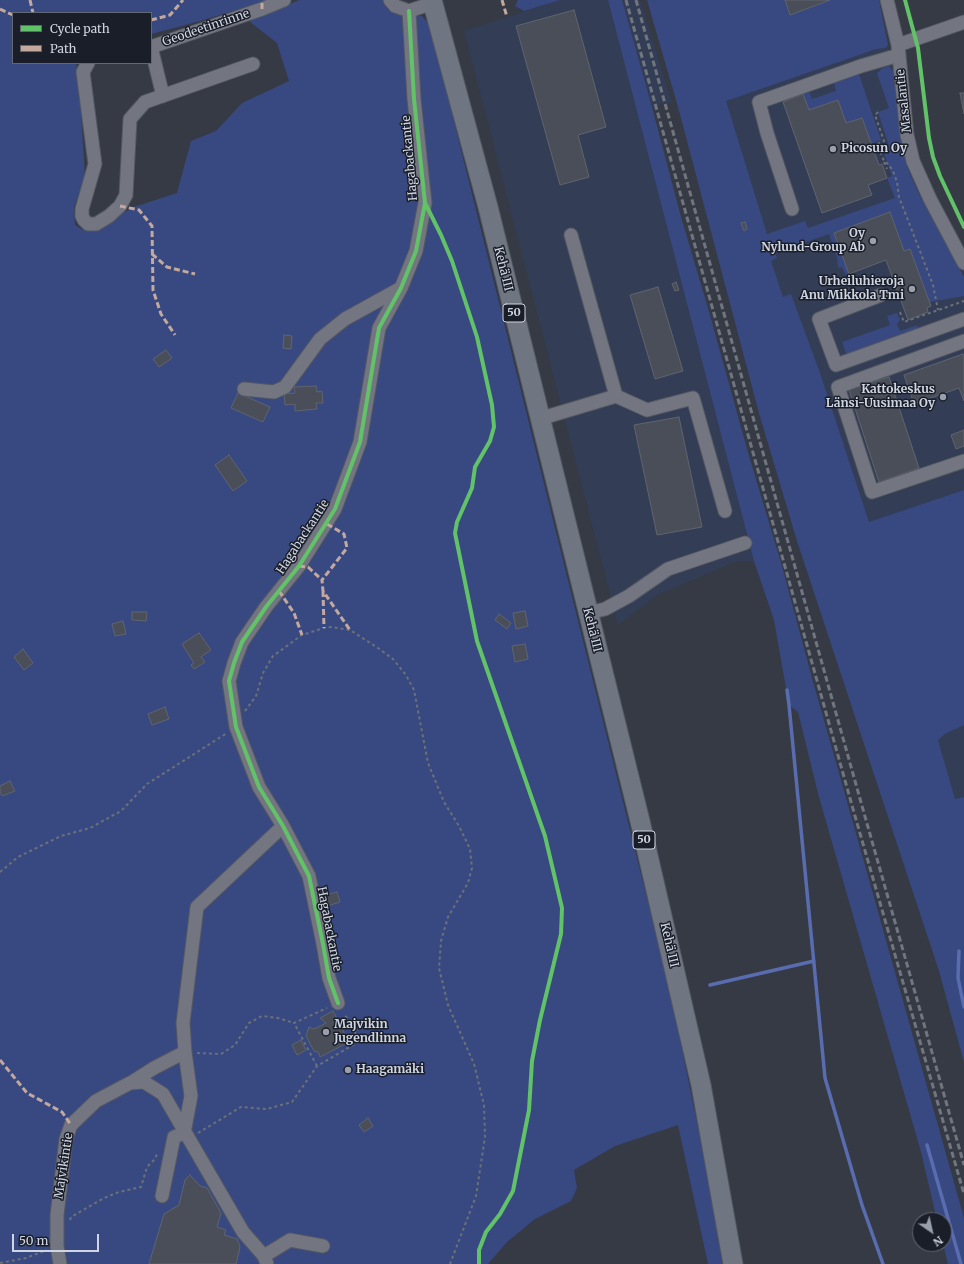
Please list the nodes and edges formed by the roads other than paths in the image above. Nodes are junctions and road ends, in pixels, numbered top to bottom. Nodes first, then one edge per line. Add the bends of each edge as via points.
1 (284, 0) edge
2 (390, 0) edge
3 (887, 0) edge
4 (433, 1) edge
5 (409, 11) junction
6 (964, 22) edge
7 (152, 47) edge
8 (898, 50) junction
9 (152, 51) edge
10 (87, 64) edge
11 (253, 64) dead end
12 (162, 96) junction
13 (792, 208) dead end
14 (571, 235) dead end
15 (964, 263) edge
16 (401, 288) junction
17 (882, 296) dead end
18 (964, 319) edge
19 (964, 341) edge
20 (244, 389) dead end
21 (616, 396) junction
22 (539, 419) junction
23 (964, 462) edge
24 (725, 511) dead end
25 (746, 543) dead end
26 (588, 613) junction
27 (283, 826) junction
28 (338, 1002) road end
29 (185, 1052) junction
30 (130, 1083) junction
31 (186, 1136) junction
32 (162, 1196) dead end
33 (323, 1246) dead end
34 (265, 1260) edge
35 (60, 1264) edge
36 (733, 1264) edge

1 - 7 street, Geodeetinrinne
2 - 5 street via 395,6
3 - 8 street, Masalantie
4 - 5 street
4 - 22 highway, Kehä III / 50 via 490,215
5 - 16 street, Hagabackantie via 414,99 425,203 416,251
6 - 8 street
8 - 13 street via 861,66 759,102
8 - 15 street, Masalantie via 907,135 913,161
9 - 12 street
10 - 12 street via 83,72 95,164 82,209 82,216 88,224 96,224 109,216 123,201 126,195 130,119 145,102
11 - 12 street
14 - 21 street
16 - 20 street via 345,319 320,339 285,387 274,392
16 - 27 street, Hagabackantie via 379,328 360,442 335,509 299,566 242,642 229,681 236,725 259,786
17 - 18 street via 819,318 836,365
19 - 23 street via 838,387 872,492
21 - 22 street
21 - 24 street via 647,410 693,398
22 - 26 highway, Kehä III / 50
25 - 26 street via 668,569 629,596 605,609
26 - 36 highway, Kehä III / 50 via 701,1085
27 - 28 street, Hagabackantie via 309,876 329,978
27 - 29 street via 197,907 183,1023
29 - 30 street, Majvikintie
29 - 31 street via 191,1096
30 - 31 street via 144,1082 163,1094
30 - 35 street, Majvikintie via 96,1101 71,1125 66,1139 57,1215
31 - 32 street via 174,1137
31 - 34 street via 243,1232
33 - 34 street via 290,1240

